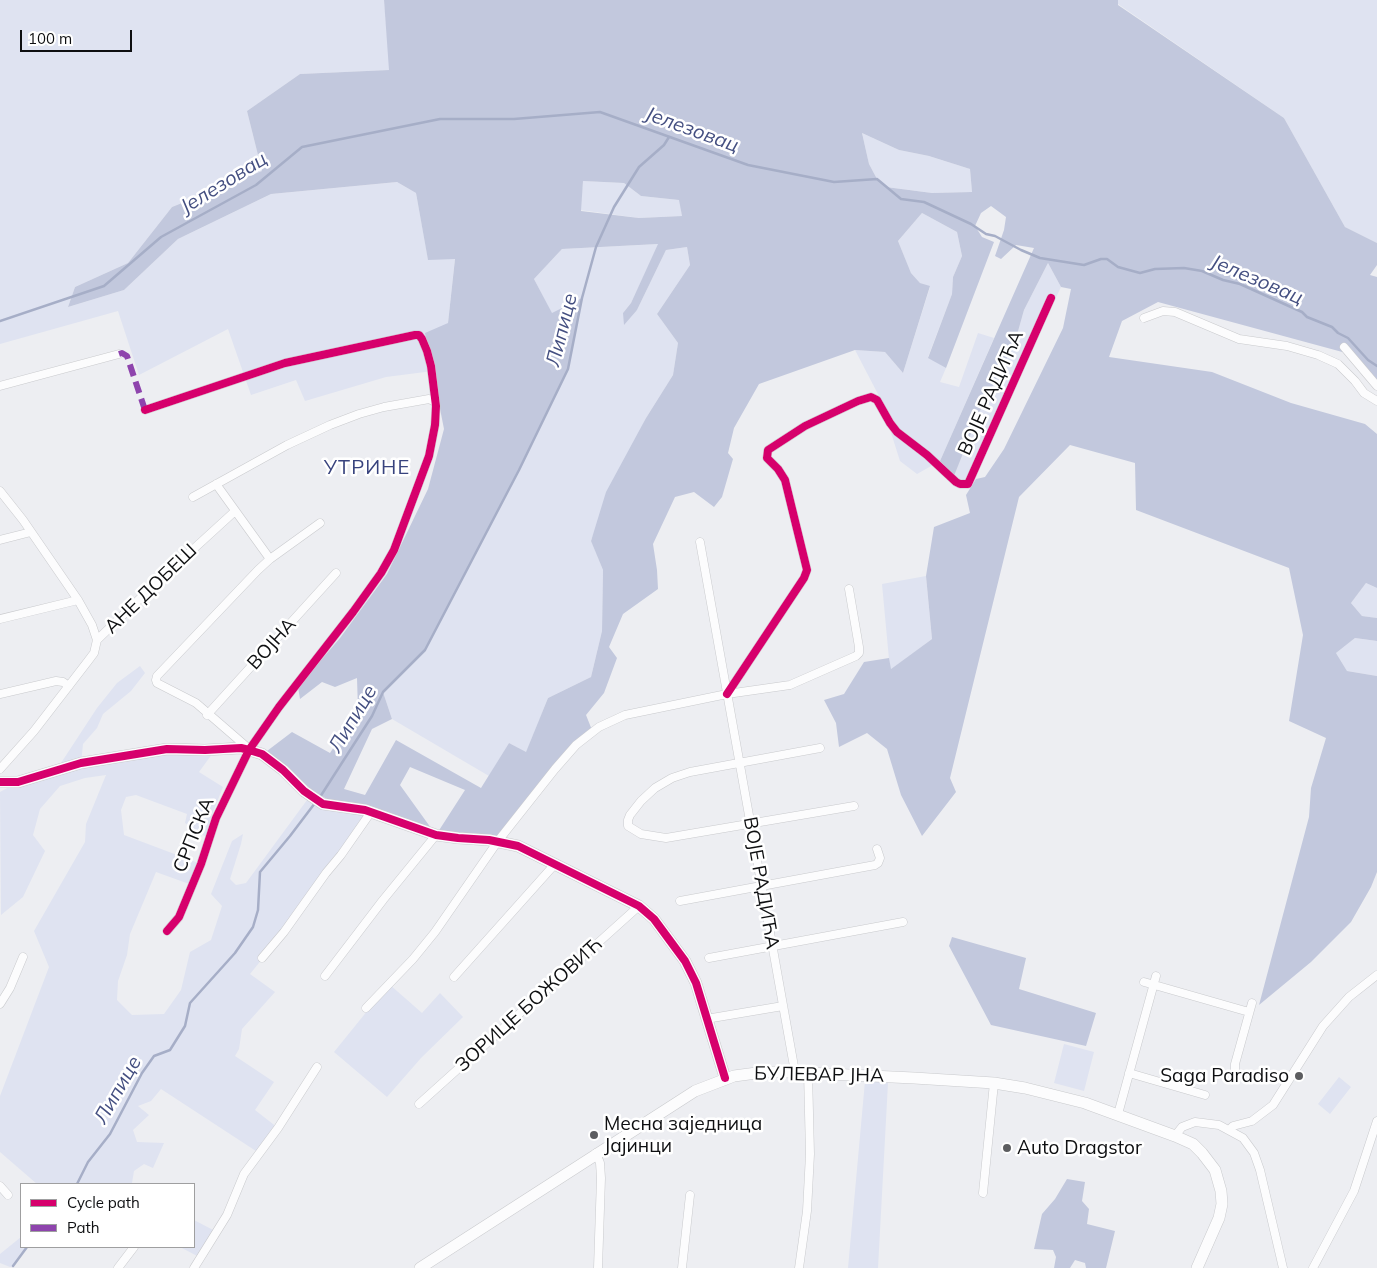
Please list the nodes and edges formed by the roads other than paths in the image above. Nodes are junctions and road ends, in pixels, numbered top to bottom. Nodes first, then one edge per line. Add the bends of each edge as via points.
1 (1051, 298) dead end
2 (1144, 318) dead end
3 (1344, 347) dead end
4 (119, 354) dead end
5 (0, 386) edge
6 (1377, 386) edge
7 (1377, 400) edge
8 (435, 402) junction
9 (145, 410) dead end
10 (216, 484) junction
11 (0, 491) edge
12 (193, 497) dead end
13 (234, 512) junction
14 (320, 524) dead end
15 (31, 532) junction
16 (0, 540) edge
17 (700, 542) dead end
18 (270, 559) junction
19 (336, 573) dead end
20 (849, 589) dead end
21 (78, 600) junction
22 (0, 619) edge
23 (97, 640) junction
24 (69, 686) junction
25 (0, 694) edge
26 (727, 694) junction
27 (207, 715) junction
28 (820, 748) dead end
29 (250, 750) junction
30 (739, 763) junction
31 (0, 769) edge
32 (0, 782) edge
33 (854, 806) dead end
34 (371, 812) junction
35 (750, 824) junction
36 (436, 835) junction
37 (498, 842) junction
38 (877, 849) dead end
39 (555, 864) junction
40 (761, 885) junction
41 (680, 900) dead end
42 (639, 906) junction
43 (903, 922) dead end
44 (166, 931) dead end
45 (772, 946) junction
46 (23, 958) dead end
47 (262, 958) dead end
48 (709, 958) dead end
49 (1377, 975) edge
50 (325, 976) dead end
51 (1156, 976) dead end
52 (454, 977) dead end
53 (1144, 982) dead end
54 (1154, 985) junction
55 (1252, 1003) dead end
56 (0, 1004) edge
57 (783, 1006) junction
58 (366, 1008) dead end
59 (1249, 1012) junction
60 (706, 1019) junction
61 (317, 1067) dead end
62 (1235, 1071) dead end
63 (795, 1072) junction
64 (808, 1072) junction
65 (1129, 1073) junction
66 (725, 1078) junction
67 (994, 1084) junction
68 (1205, 1095) dead end
69 (419, 1104) dead end
70 (1118, 1114) junction
71 (1377, 1121) edge
72 (1230, 1130) junction
73 (1175, 1136) junction
74 (596, 1153) junction
75 (0, 1186) edge
76 (983, 1193) dead end
77 (8, 1195) dead end
78 (690, 1195) dead end
79 (133, 1248) edge
80 (118, 1268) edge
81 (194, 1268) edge
82 (420, 1268) edge
83 (598, 1268) edge
84 (682, 1268) edge
85 (799, 1268) edge
86 (1197, 1268) edge
87 (1283, 1268) edge
88 (1313, 1268) edge

1 - 26 street, ВОЈЕ РАДИЋА via 968,484 956,482 897,432 877,400 871,396 806,426 768,450 767,458 785,480 807,570
2 - 7 street via 1163,311 1175,312 1239,339 1287,346 1318,355 1338,364 1364,393
3 - 6 street
4 - 5 street
8 - 9 street, СРПСКА via 431,366 419,335 285,363
8 - 10 street via 429,399 391,406 343,420
8 - 29 street, СРПСКА via 437,410 429,456 394,550 353,612
10 - 12 street
10 - 13 street
11 - 15 street
13 - 18 street
13 - 23 street, АНЕ ДОБЕШ
14 - 18 street
15 - 16 street
15 - 21 street
17 - 26 street, ВОЈЕ РАДИЋА
18 - 27 street via 157,676 157,684 193,701
19 - 27 street, ВОЈНА
20 - 26 street via 859,647 856,656 790,685
21 - 22 street
21 - 23 street
23 - 24 street, АНЕ ДОБЕШ via 94,653
24 - 25 street via 56,681
24 - 31 street, АНЕ ДОБЕШ
26 - 30 street, ВОЈЕ РАДИЋА
26 - 37 street via 633,713 599,727 564,758
27 - 29 street
28 - 30 street
29 - 32 main road via 168,749 81,763 18,782
29 - 34 main road via 262,754 317,800
29 - 44 street, СРПСКА via 216,818 183,909
30 - 35 street, ВОЈЕ РАДИЋА
30 - 35 street via 690,772 664,782 640,801 628,820 628,826 641,834 671,838
33 - 35 street
34 - 36 main road
34 - 47 street
35 - 40 street, ВОЈЕ РАДИЋА
36 - 37 main road
36 - 50 street
37 - 39 main road via 518,846
37 - 58 street via 436,932
38 - 40 street via 880,858 875,865
39 - 42 main road
39 - 52 street
40 - 41 street
40 - 45 street, ВОЈЕ РАДИЋА
42 - 60 main road via 658,924 685,961 696,984
42 - 69 street, ЗОРИЦЕ БОЖОВИЋ
43 - 45 street
45 - 48 street
45 - 57 street, ВОЈЕ РАДИЋА
46 - 56 street
49 - 72 street via 1345,1001 1323,1026 1273,1105 1252,1121 1233,1126
51 - 54 street
53 - 54 street
54 - 59 street
54 - 65 street
55 - 59 street
57 - 60 street
57 - 63 street, ВОЈЕ РАДИЋА
59 - 62 street
60 - 66 main road
61 - 81 street via 244,1174 227,1215
63 - 64 main road, БУЛЕВАР ЈНА
63 - 66 main road, БУЛЕВАР ЈНА via 764,1072
64 - 67 main road, БУЛЕВАР ЈНА
64 - 85 street via 810,1154
65 - 68 street
65 - 70 street
66 - 74 main road, БУЛЕВАР ЈНА via 695,1091
67 - 70 main road, БУЛЕВАР ЈНА via 1048,1092
67 - 76 street
70 - 73 main road, БУЛЕВАР ЈНА
71 - 88 street via 1354,1191
72 - 73 street via 1195,1122 1182,1126
72 - 87 street via 1250,1146 1257,1161
73 - 86 main road, БУЛЕВАР ЈНА via 1202,1153 1215,1170 1221,1191 1219,1218
74 - 82 main road, БУЛЕВАР ЈНА
74 - 83 street via 601,1178
75 - 77 street
78 - 84 street
79 - 80 street

